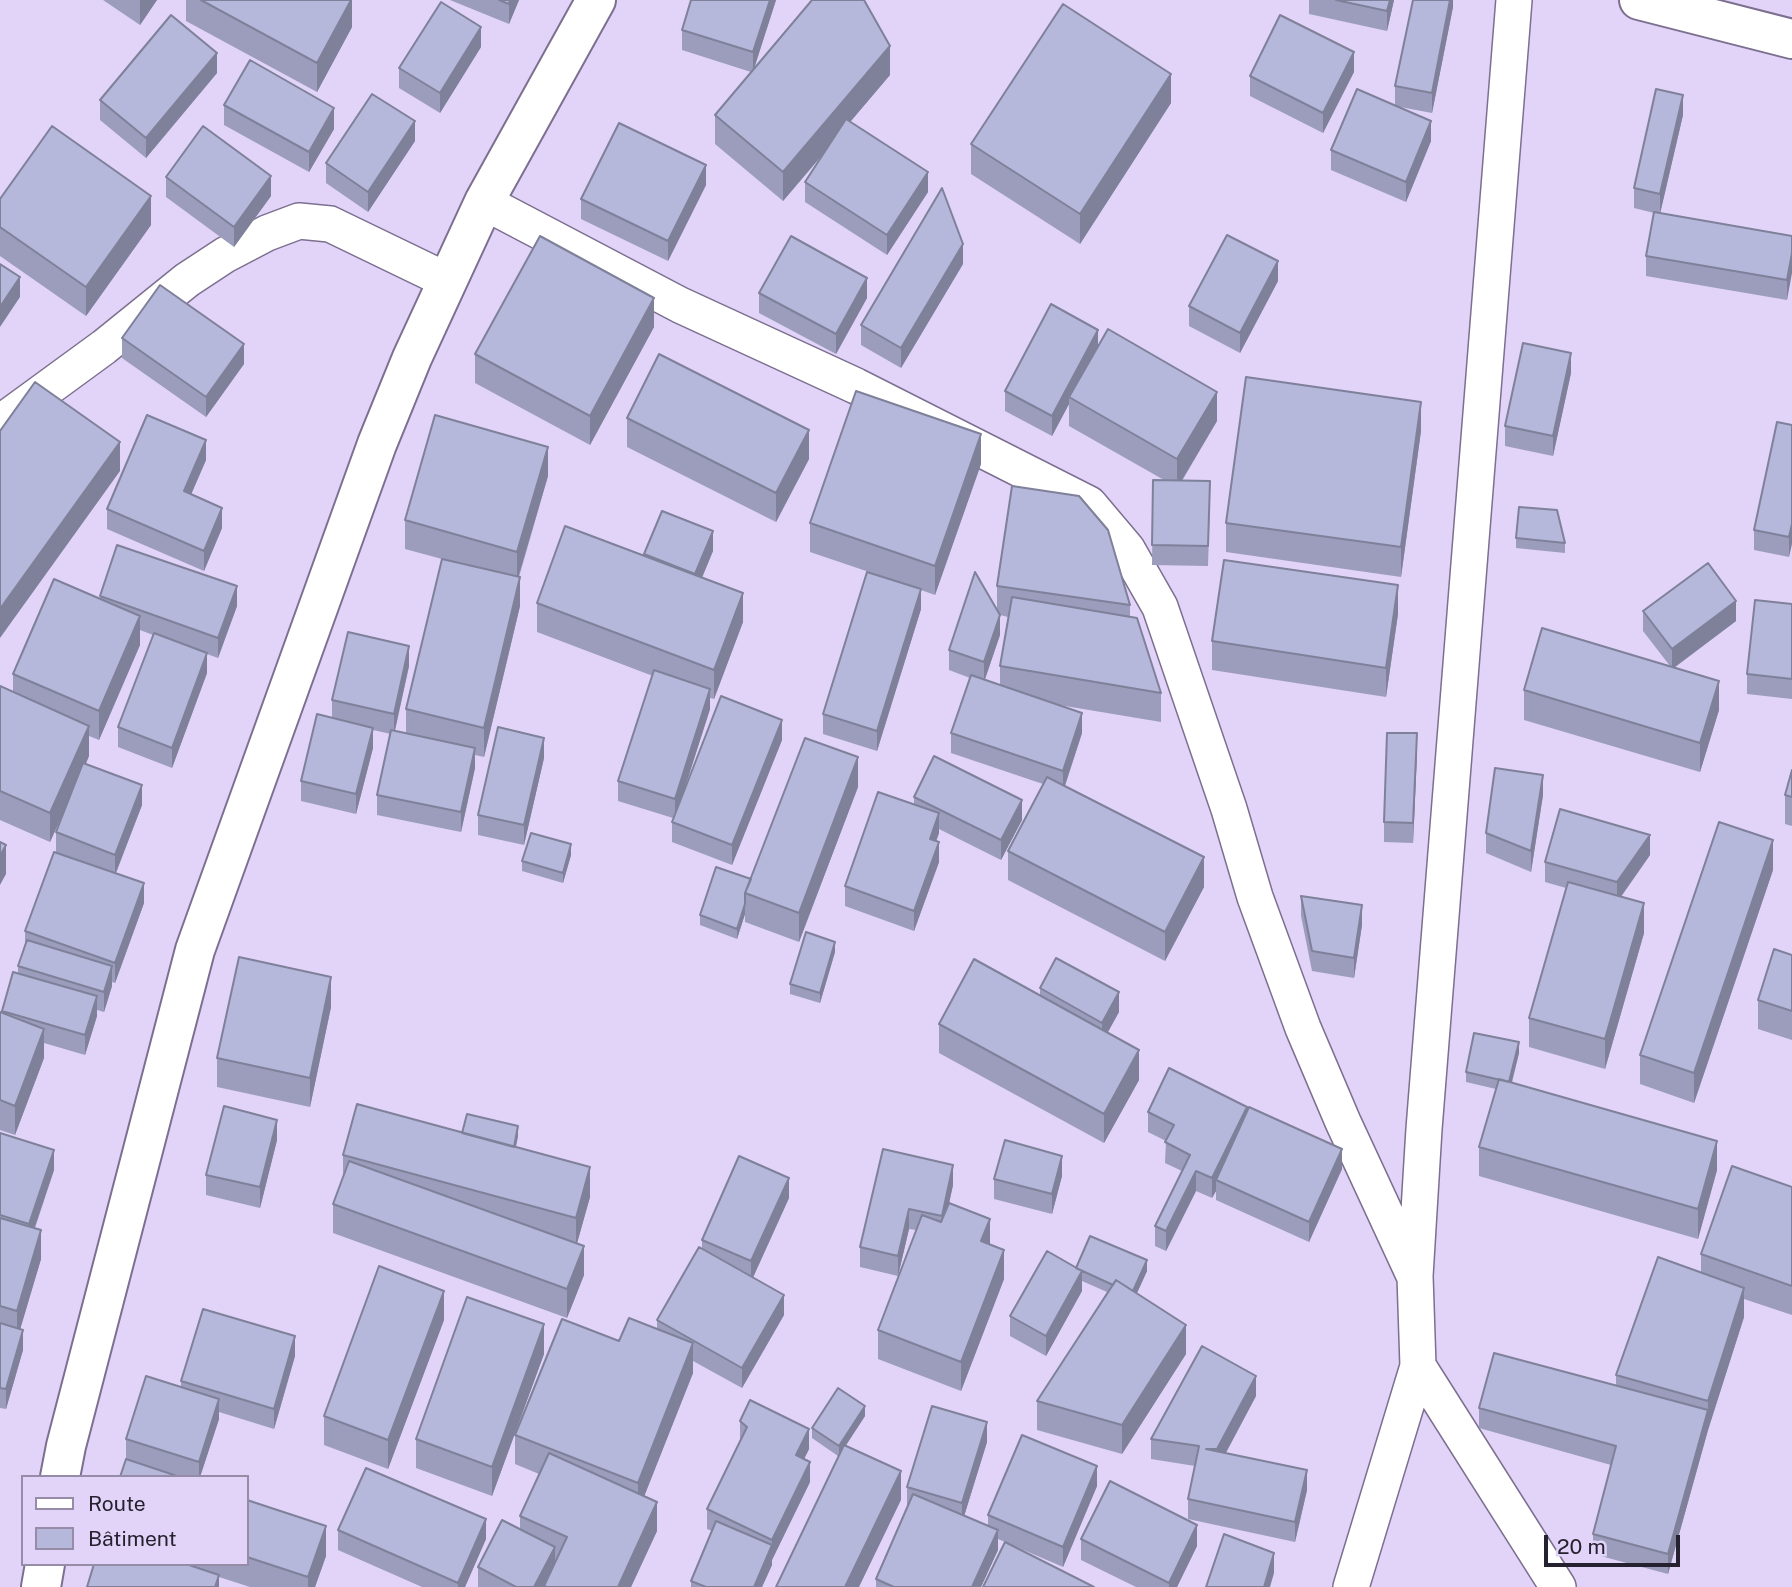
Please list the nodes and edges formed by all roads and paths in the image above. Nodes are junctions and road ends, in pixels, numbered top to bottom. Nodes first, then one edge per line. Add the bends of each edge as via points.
1 (597, 0) edge
2 (1514, 0) edge
3 (1639, 0) edge
4 (1792, 39) edge
5 (484, 202) junction
6 (448, 281) junction
7 (0, 423) edge
8 (1415, 1276) junction
9 (1418, 1366) junction
10 (60, 1475) edge
11 (45, 1566) edge
12 (41, 1587) edge
13 (1351, 1587) edge
14 (1558, 1587) edge

1 - 5 street
2 - 8 street
3 - 4 street
5 - 6 street
5 - 8 street via 680,305 1089,504 1127,549 1160,607 1303,1028
6 - 7 street via 330,224 299,221 246,244 187,280
6 - 10 street via 377,444 195,950
8 - 9 street
9 - 13 street
9 - 14 street
11 - 12 street

